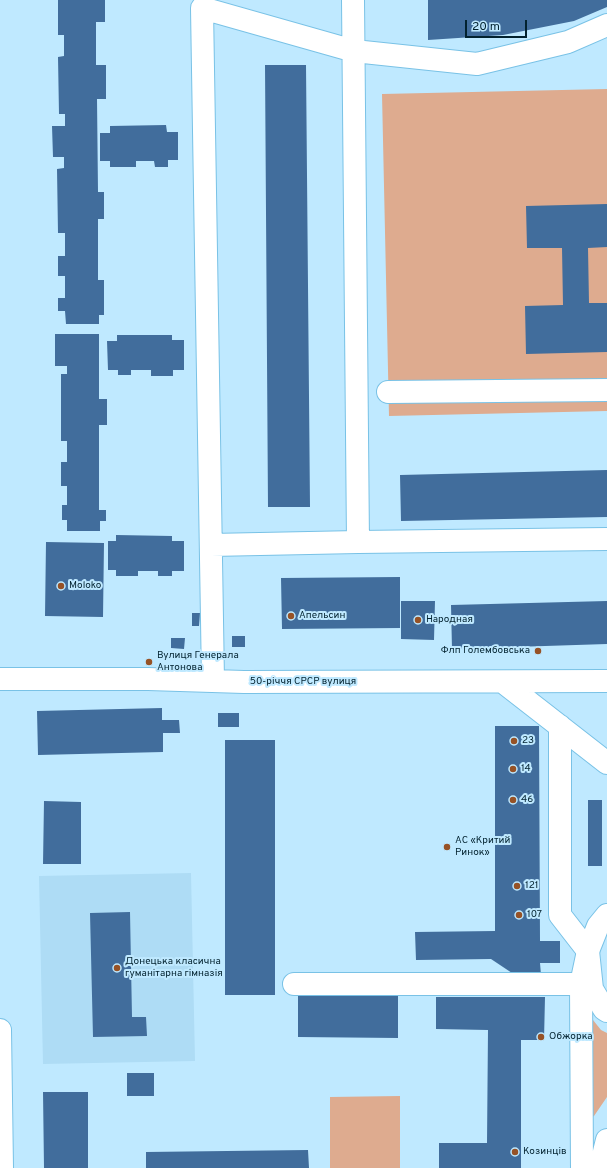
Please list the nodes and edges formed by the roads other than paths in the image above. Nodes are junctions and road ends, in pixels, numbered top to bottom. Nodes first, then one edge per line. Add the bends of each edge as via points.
1 (353, 0) edge
2 (607, 25) edge
3 (354, 51) junction
4 (607, 390) edge
5 (388, 392) dead end
6 (607, 539) edge
7 (358, 542) junction
8 (210, 545) junction
9 (0, 679) edge
10 (213, 681) junction
11 (607, 681) edge
12 (503, 682) junction
13 (560, 726) junction
14 (607, 763) edge
15 (607, 915) edge
16 (588, 951) junction
17 (294, 984) dead end
18 (581, 984) junction
19 (607, 1011) edge
20 (0, 1030) edge
21 (607, 1140) edge
22 (2, 1168) edge
23 (582, 1168) edge
24 (600, 1168) edge

1 - 3 street
2 - 3 street via 568,42 477,64
3 - 7 street
3 - 8 street via 202,8
4 - 5 street
6 - 7 street
7 - 8 street
8 - 10 street
9 - 10 street, 50-річчя СРСР вулиця
10 - 12 street, 50-річчя СРСР вулиця
11 - 12 street, 50-річчя СРСР вулиця
12 - 13 street
13 - 14 street
13 - 16 street via 560,915
15 - 16 street via 598,926
16 - 18 street
16 - 19 street via 592,989
17 - 18 street
18 - 23 street
20 - 22 street
21 - 24 street

